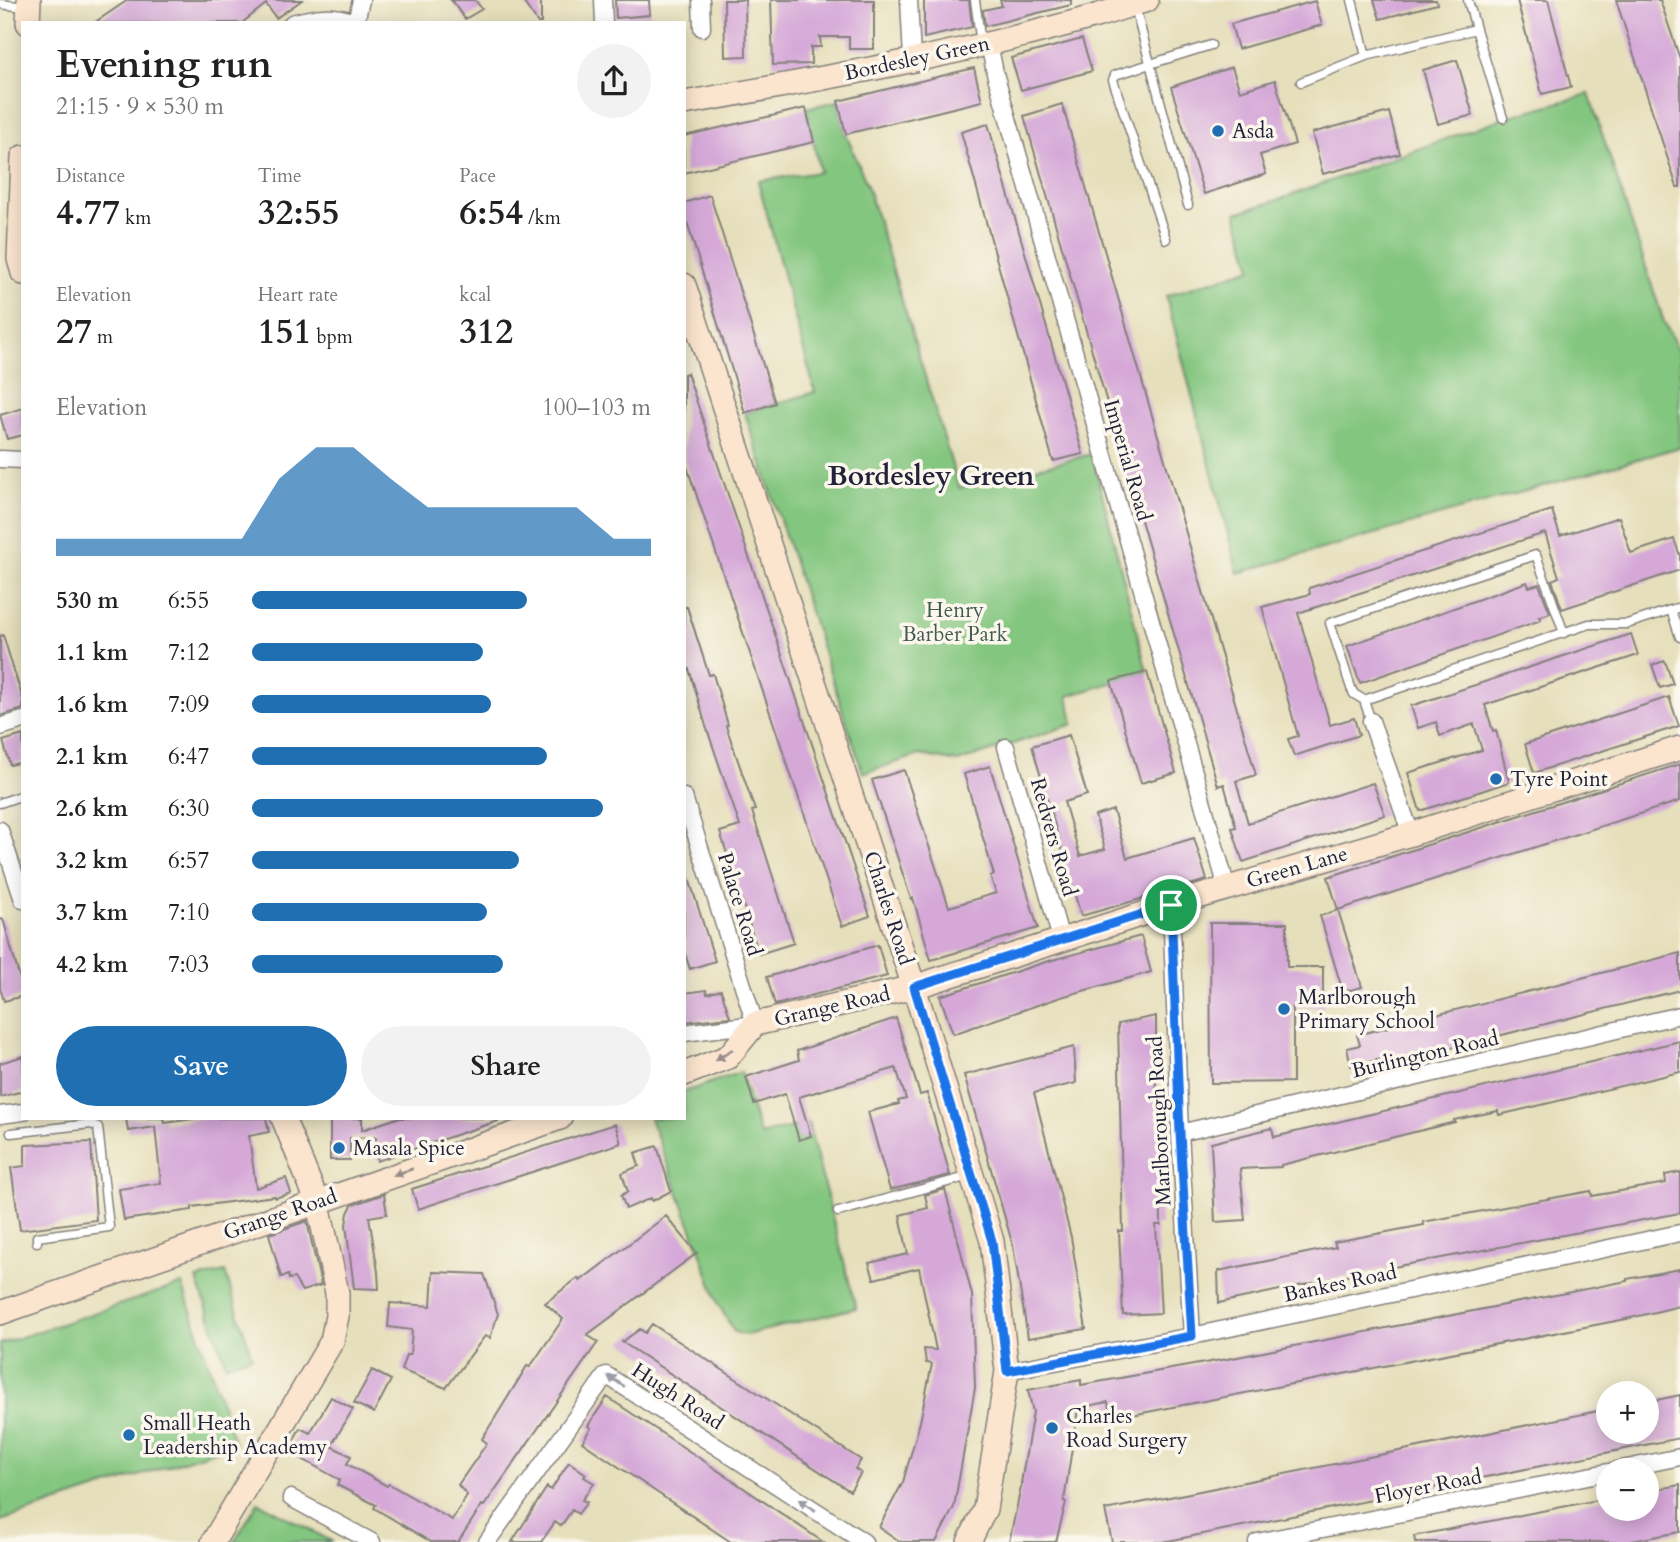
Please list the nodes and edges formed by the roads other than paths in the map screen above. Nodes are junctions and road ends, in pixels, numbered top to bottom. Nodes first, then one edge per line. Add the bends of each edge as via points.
1 (361, 0) edge
2 (604, 0) edge
3 (701, 0) edge
4 (909, 0) edge
5 (975, 0) edge
6 (1352, 0) edge
7 (1468, 0) edge
8 (1138, 1) edge
9 (0, 4) edge
10 (29, 10) edge
11 (298, 21) edge
12 (353, 21) edge
13 (356, 21) edge
14 (604, 21) edge
15 (702, 28) dead end
16 (1476, 29) junction
17 (985, 44) junction
18 (1211, 45) dead end
19 (1366, 57) junction
20 (912, 59) junction
21 (1149, 65) junction
22 (1301, 82) dead end
23 (686, 103) edge
24 (1503, 118) dead end
25 (21, 187) edge
26 (1188, 205) dead end
27 (1166, 239) dead end
28 (16, 263) edge
29 (686, 291) edge
30 (0, 459) edge
31 (21, 460) edge
32 (1676, 609) edge
33 (1564, 633) junction
34 (1680, 638) edge
35 (1364, 700) junction
36 (21, 721) edge
37 (1371, 721) joint
38 (0, 727) edge
39 (1006, 747) dead end
40 (1680, 748) edge
41 (21, 797) edge
42 (0, 803) edge
43 (686, 803) edge
44 (0, 830) edge
45 (1410, 834) junction
46 (1227, 888) junction
47 (21, 894) edge
48 (1171, 905) junction
49 (1060, 939) junction
50 (914, 987) junction
51 (1680, 1014) edge
52 (755, 1024) junction
53 (686, 1033) edge
54 (686, 1073) edge
55 (21, 1112) edge
56 (0, 1115) edge
57 (284, 1120) edge
58 (554, 1120) edge
59 (95, 1121) edge
60 (11, 1133) dead end
61 (1180, 1133) junction
62 (972, 1175) junction
63 (317, 1201) junction
64 (838, 1212) dead end
65 (1680, 1233) edge
66 (37, 1242) dead end
67 (0, 1313) edge
68 (1192, 1336) junction
69 (1007, 1371) junction
70 (1680, 1457) edge
71 (1659, 1461) edge
72 (1596, 1474) edge
73 (291, 1498) dead end
74 (213, 1542) edge
75 (372, 1542) edge
76 (487, 1542) edge
77 (864, 1542) edge
78 (969, 1542) edge
79 (1257, 1542) edge

1 - 13 street
2 - 14 street
3 - 15 street
4 - 20 street
5 - 17 lane
6 - 19 lane
7 - 16 lane
8 - 17 street, Bordesley Green
8 - 21 lane
9 - 10 lane
11 - 12 street via 314,16
16 - 19 lane
16 - 24 lane
17 - 20 street, Bordesley Green
17 - 46 street, Imperial Road
18 - 21 lane
19 - 22 lane
20 - 23 street, Bordesley Green
21 - 26 lane
21 - 27 lane via 1115,75 1113,80
25 - 28 street
29 - 50 street, Charles Road
30 - 31 street
32 - 33 lane via 1627,624 1588,624
32 - 34 lane
33 - 35 lane
33 - 35 lane via 1536,555 1330,623 1351,688
35 - 37 lane
36 - 38 street
37 - 45 street
39 - 49 street, Redvers Road
40 - 45 street, Green Lane
41 - 42 lane
43 - 52 street, Palace Road
44 - 47 street
45 - 46 street, Green Lane
46 - 48 street, Green Lane
48 - 49 street, Green Lane
48 - 61 street, Marlborough Road
49 - 50 street, Green Lane
50 - 52 street, Grange Road
50 - 62 street, Charles Road
51 - 61 street, Burlington Road
52 - 53 street
52 -> 54 street, Grange Road via 728,1056
55 - 56 street
57 - 63 street
58 -> 63 street, Grange Road
59 - 60 lane
59 - 66 lane via 109,1227 37,1237
61 - 68 street, Marlborough Road
62 - 64 lane
62 - 69 street, Charles Road via 992,1241
63 - 67 street, Grange Road
63 - 74 street via 337,1293 332,1341
65 - 68 street, Bankes Road
68 - 69 street, Bankes Road
69 - 78 street, Charles Road via 985,1509
70 - 71 street
72 - 79 street, Floyer Road
73 - 75 street
77 -> 76 street, Hugh Road via 606,1375

